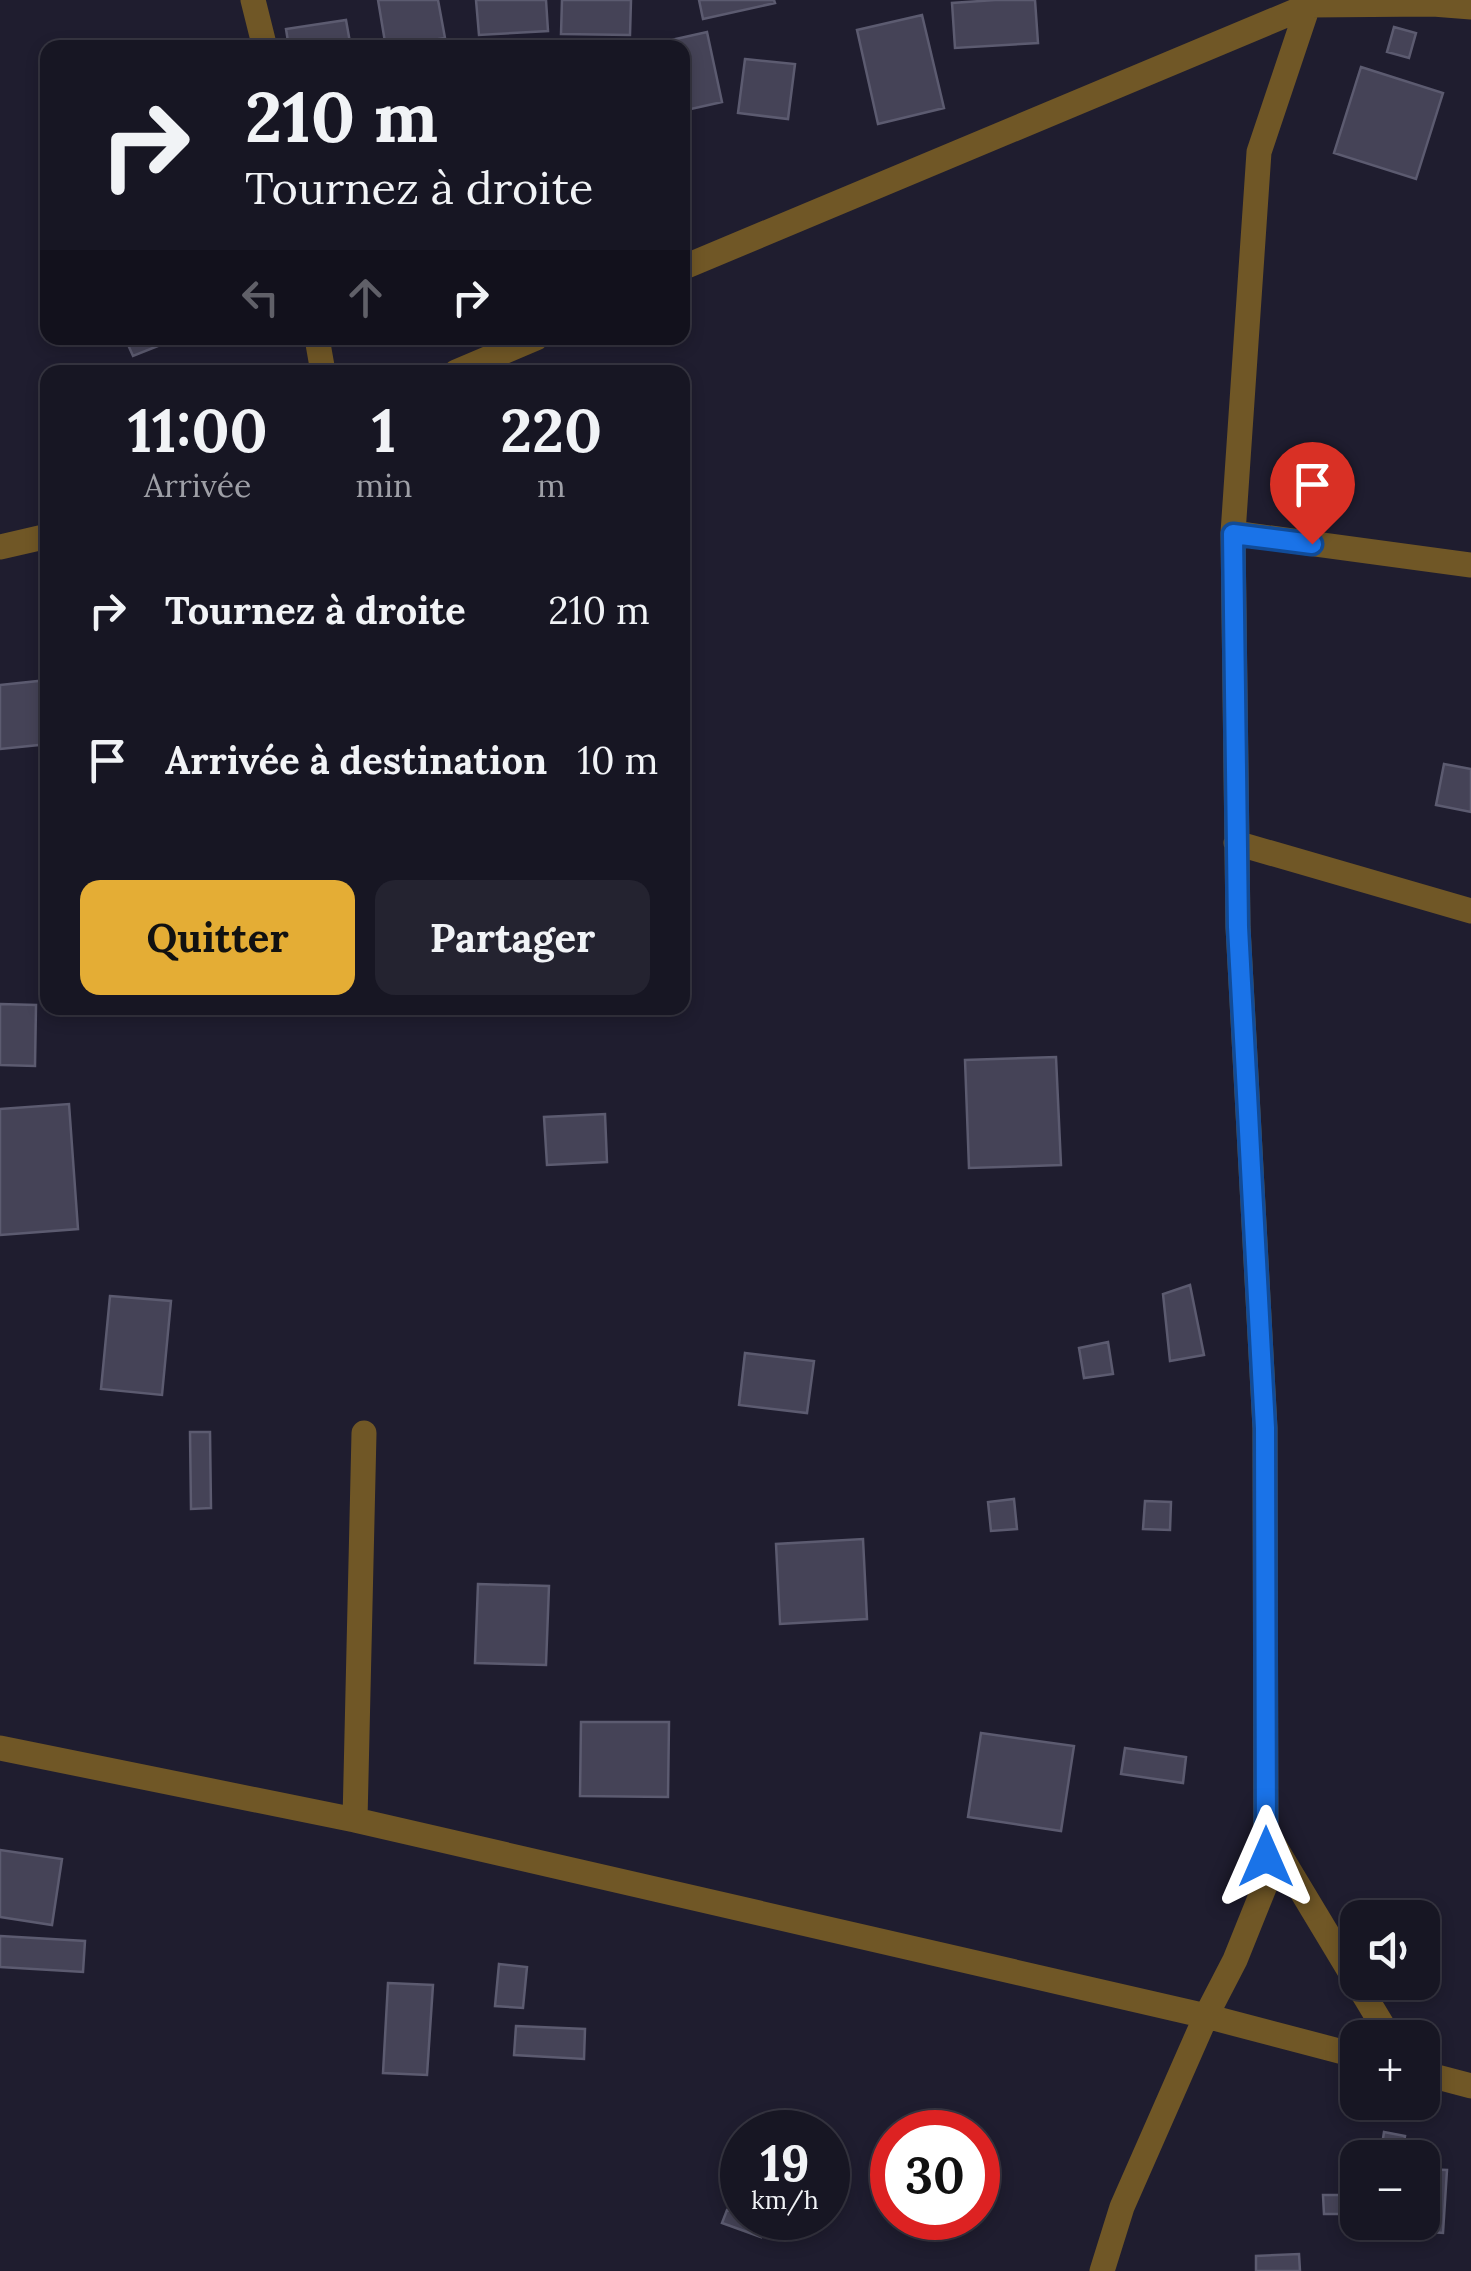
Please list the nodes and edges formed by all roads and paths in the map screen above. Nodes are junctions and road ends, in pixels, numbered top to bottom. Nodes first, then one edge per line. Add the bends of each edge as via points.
1 (253, 0) edge
2 (1310, 3) edge
3 (1471, 7) edge
4 (264, 40) edge
5 (690, 265) edge
6 (520, 345) edge
7 (472, 365) edge
8 (1233, 534) junction
9 (40, 538) edge
10 (0, 547) edge
11 (1471, 565) edge
12 (1236, 843) junction
13 (1471, 911) edge
14 (364, 1433) dead end
15 (0, 1748) edge
16 (355, 1820) junction
17 (1266, 1831) junction
18 (1206, 2016) junction
19 (1379, 2020) edge
20 (1340, 2051) edge
21 (1440, 2078) edge
22 (1471, 2086) edge
23 (1102, 2271) edge

1 - 4 street
2 - 3 street
2 - 5 street
2 - 8 street via 1258,152
6 - 7 street
8 - 11 street
8 - 12 street
9 - 10 street
12 - 13 street
12 - 17 street via 1265,1428
14 - 16 street
15 - 16 street
16 - 18 street
17 - 18 street via 1266,1883
17 - 19 street
18 - 20 street
18 - 23 street via 1122,2207
21 - 22 street

